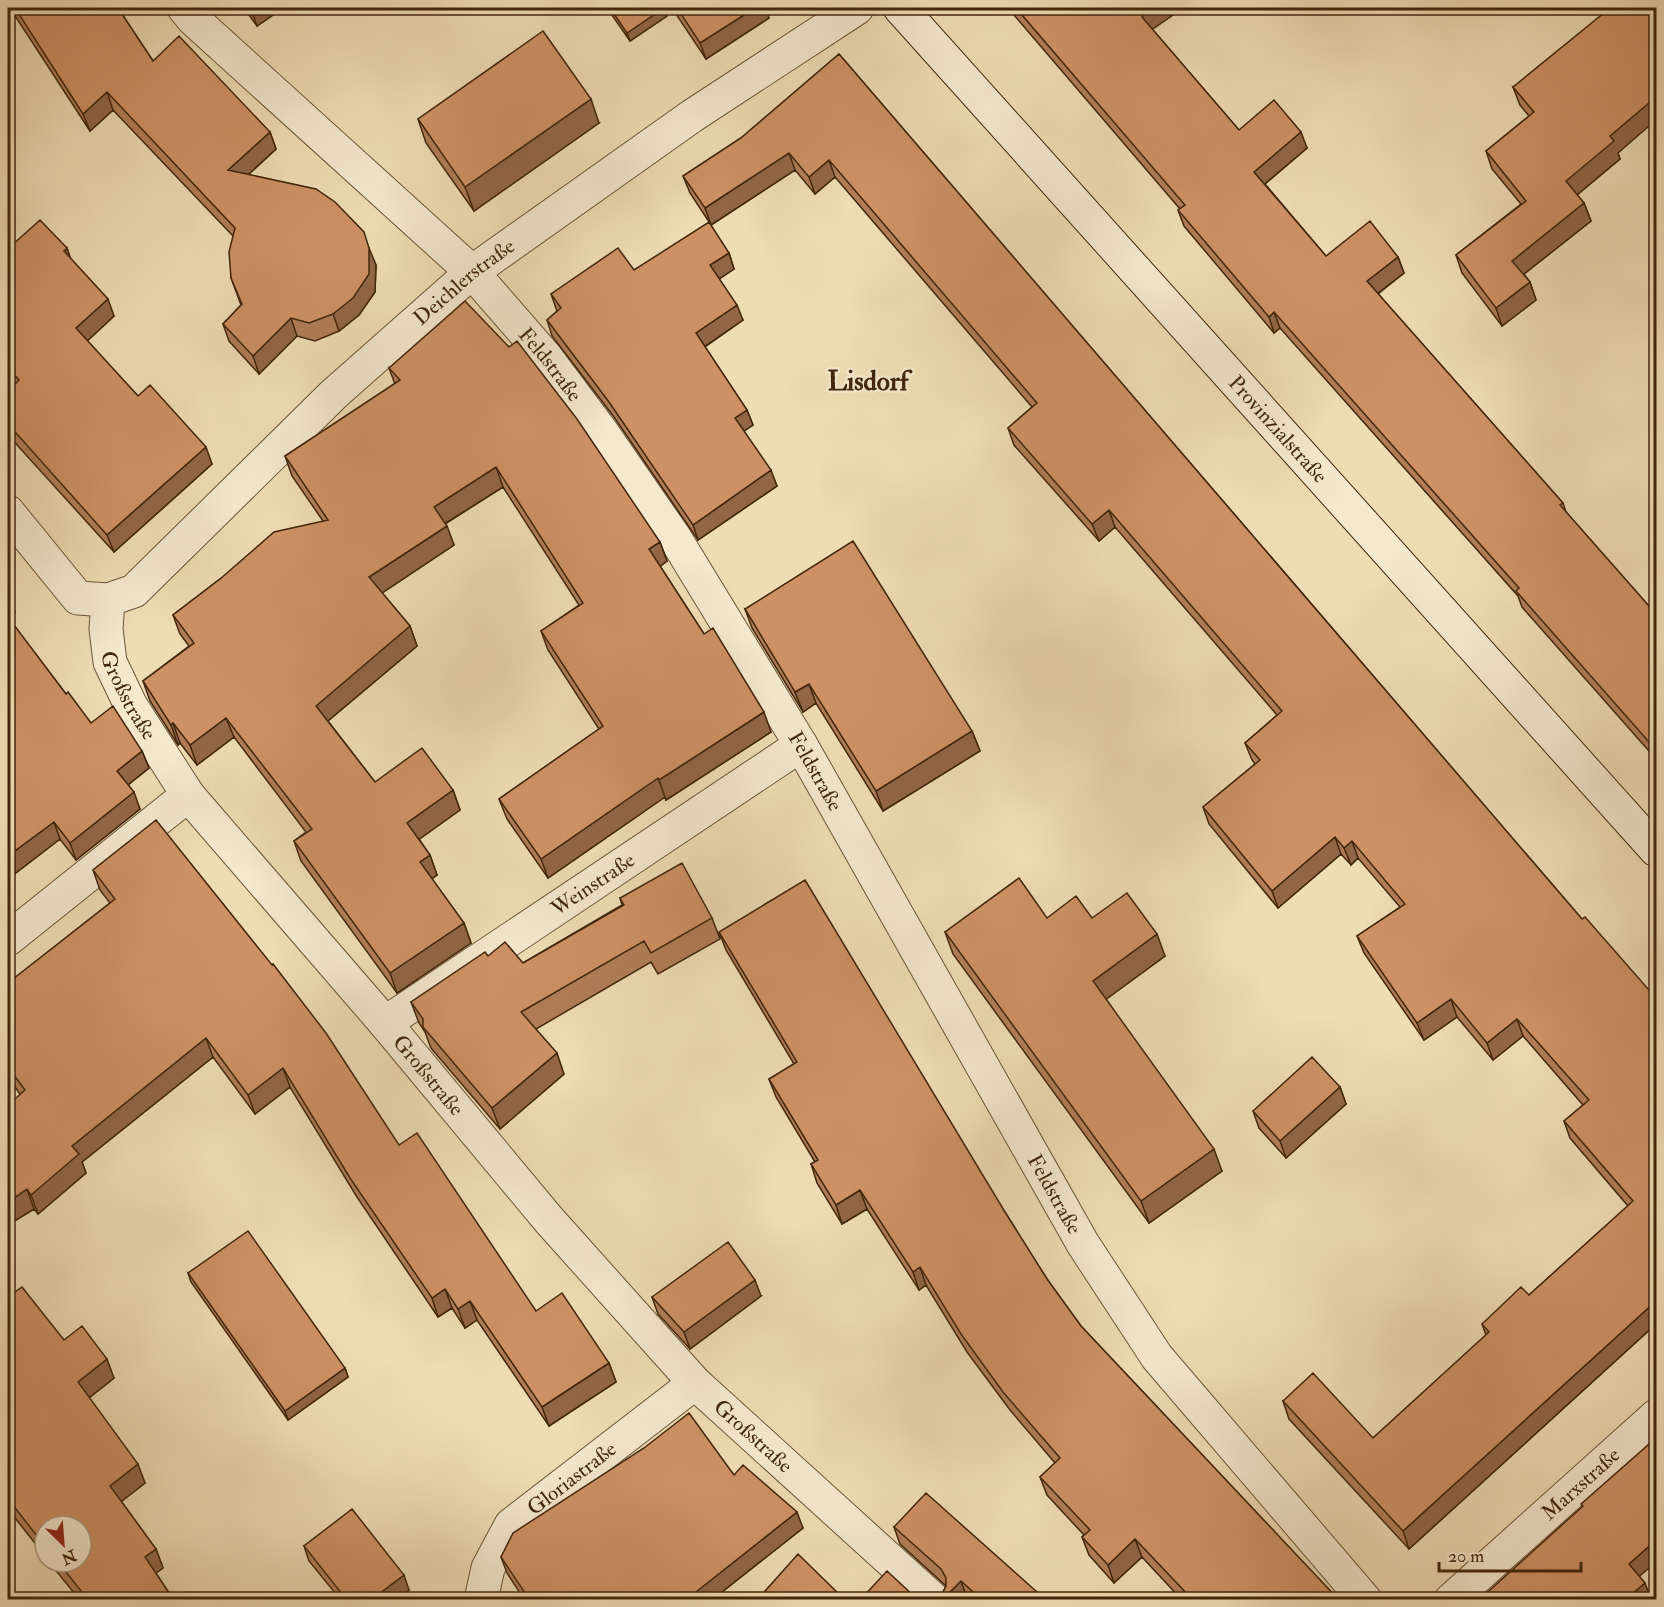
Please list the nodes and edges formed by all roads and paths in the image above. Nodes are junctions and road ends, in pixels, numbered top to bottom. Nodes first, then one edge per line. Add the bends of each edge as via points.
1 (184, 8) edge
2 (856, 8) edge
3 (900, 8) edge
4 (472, 272) junction
5 (8, 512) edge
6 (108, 600) junction
7 (801, 744) junction
8 (188, 795) junction
9 (1656, 850) edge
10 (8, 939) edge
11 (386, 1023) junction
12 (695, 1383) junction
13 (1656, 1416) edge
14 (481, 1599) edge
15 (934, 1599) edge
16 (1365, 1599) edge
17 (1451, 1599) edge

1 - 4 street, Feldstraße
2 - 4 street, Deichlerstraße via 692,116
3 - 9 street, Provinzialstraße
4 - 6 street, Deichlerstraße via 334,394 134,591
4 - 7 street, Feldstraße via 546,357 599,428 675,538
5 - 6 street via 78,598
6 - 8 street, Großstraße via 110,662 131,706
7 - 11 street, Weinstraße
7 - 16 street, Feldstraße via 1083,1244 1157,1357
8 - 10 street
8 - 11 street, Großstraße
11 - 12 street, Großstraße via 549,1220
12 - 14 street, Gloriastraße via 511,1525 488,1569
12 - 15 street, Großstraße
13 - 17 street, Marxstraße

